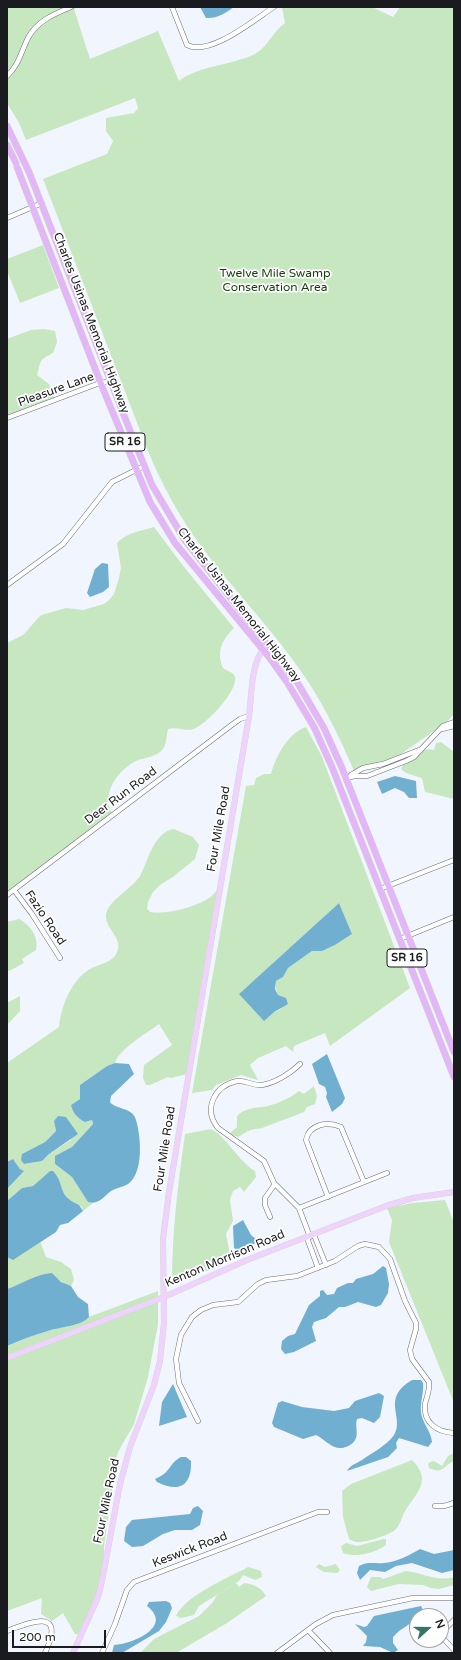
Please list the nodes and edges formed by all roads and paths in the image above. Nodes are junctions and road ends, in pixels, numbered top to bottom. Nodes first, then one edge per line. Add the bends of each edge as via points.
1 (71, 7) edge
2 (172, 7) edge
3 (274, 7) edge
4 (7, 76) edge
5 (7, 126) edge
6 (7, 145) edge
7 (42, 203) junction
8 (34, 207) junction
9 (7, 218) edge
10 (111, 381) junction
11 (101, 384) junction
12 (7, 418) edge
13 (144, 466) junction
14 (136, 470) junction
15 (7, 585) edge
16 (268, 644) junction
17 (263, 650) junction
18 (249, 716) junction
19 (454, 722) edge
20 (454, 726) edge
21 (438, 731) junction
22 (319, 737) junction
23 (421, 749) junction
24 (370, 766) junction
25 (371, 775) junction
26 (346, 778) junction
27 (454, 860) edge
28 (388, 886) junction
29 (380, 889) junction
30 (14, 890) junction
31 (7, 895) edge
32 (454, 917) edge
33 (408, 935) junction
34 (400, 939) junction
35 (60, 958) dead end
36 (454, 1052) edge
37 (300, 1064) dead end
38 (454, 1077) edge
39 (387, 1173) dead end
40 (364, 1182) junction
41 (275, 1184) junction
42 (454, 1192) edge
43 (328, 1197) junction
44 (299, 1208) junction
45 (270, 1217) dead end
46 (310, 1237) junction
47 (326, 1265) junction
48 (318, 1268) junction
49 (164, 1297) junction
50 (7, 1358) edge
51 (198, 1422) dead end
52 (454, 1433) edge
53 (454, 1503) edge
54 (435, 1506) dead end
55 (327, 1512) dead end
56 (454, 1598) edge
57 (308, 1630) junction
58 (7, 1631) edge
59 (45, 1653) edge
60 (73, 1653) edge
61 (102, 1653) edge
62 (277, 1653) edge
63 (330, 1653) edge

1 - 4 street via 48,17 35,28 18,64
2 - 3 street via 187,45 198,48 240,32
5 - 7 highway, Charles Usinas Memorial Highway / SR 16
6 - 8 highway, Charles Usinas Memorial Highway / SR 16
7 - 8 street
7 - 10 highway, Charles Usinas Memorial Highway / SR 16
8 - 9 street
8 - 11 highway, Charles Usinas Memorial Highway / SR 16
10 - 11 street, Pleasure Lane
10 - 13 highway, Charles Usinas Memorial Highway / SR 16
11 - 12 street, Pleasure Lane
11 - 14 highway, Charles Usinas Memorial Highway / SR 16
13 - 14 street
13 - 16 highway, Charles Usinas Memorial Highway / SR 16 via 184,539
14 - 15 street via 116,479 108,486 63,544
14 - 17 highway, Charles Usinas Memorial Highway / SR 16 via 150,502 171,538
16 - 17 main road, Four Mile Road
16 - 26 highway, Charles Usinas Memorial Highway / SR 16 via 297,682 318,718
17 - 18 main road, Four Mile Road via 256,665
17 - 22 highway, Charles Usinas Memorial Highway / SR 16 via 287,682
18 - 30 street, Deer Run Road via 233,724
18 - 49 main road, Four Mile Road via 169,1192 163,1239
19 - 21 street
20 - 21 street
21 - 23 street
22 - 26 highway via 339,777
22 - 29 highway, Charles Usinas Memorial Highway / SR 16
23 - 24 street
23 - 25 street via 406,761
24 - 25 street
24 - 26 street
25 - 26 street
26 - 28 highway, Charles Usinas Memorial Highway / SR 16
27 - 28 street
28 - 29 street
28 - 33 highway, Charles Usinas Memorial Highway / SR 16
29 - 34 highway, Charles Usinas Memorial Highway / SR 16
30 - 31 street, Deer Run Road
30 - 35 street, Fazio Road
32 - 33 street
33 - 34 street
33 - 36 highway, Charles Usinas Memorial Highway / SR 16
34 - 38 highway, Charles Usinas Memorial Highway / SR 16
37 - 41 street via 267,1083 256,1085 235,1082 215,1093 212,1103 214,1123 264,1161
39 - 40 street
40 - 43 street
40 - 43 street via 341,1127 321,1125 310,1131 306,1140
41 - 44 street
41 - 45 street via 265,1198 265,1206
42 - 46 main road, Kenton Morrison Road via 404,1201
43 - 44 street
44 - 46 street
46 - 47 street
46 - 48 street
46 - 49 main road, Kenton Morrison Road via 247,1260
47 - 48 street
47 - 52 street via 365,1244 379,1247 387,1255 416,1323 411,1356 429,1382 426,1416 436,1429
48 - 51 street via 293,1277 266,1280 238,1302 207,1308 189,1321 178,1343 176,1363 181,1388
49 - 50 main road, Kenton Morrison Road
49 - 60 main road, Four Mile Road via 163,1345 154,1385 130,1447 120,1482 98,1597
53 - 54 street
55 - 61 street, Keswick Road via 318,1512 131,1584
56 - 57 street via 412,1598 333,1615
57 - 62 street
57 - 63 street
58 - 59 street via 36,1620 45,1622 51,1629 52,1636

